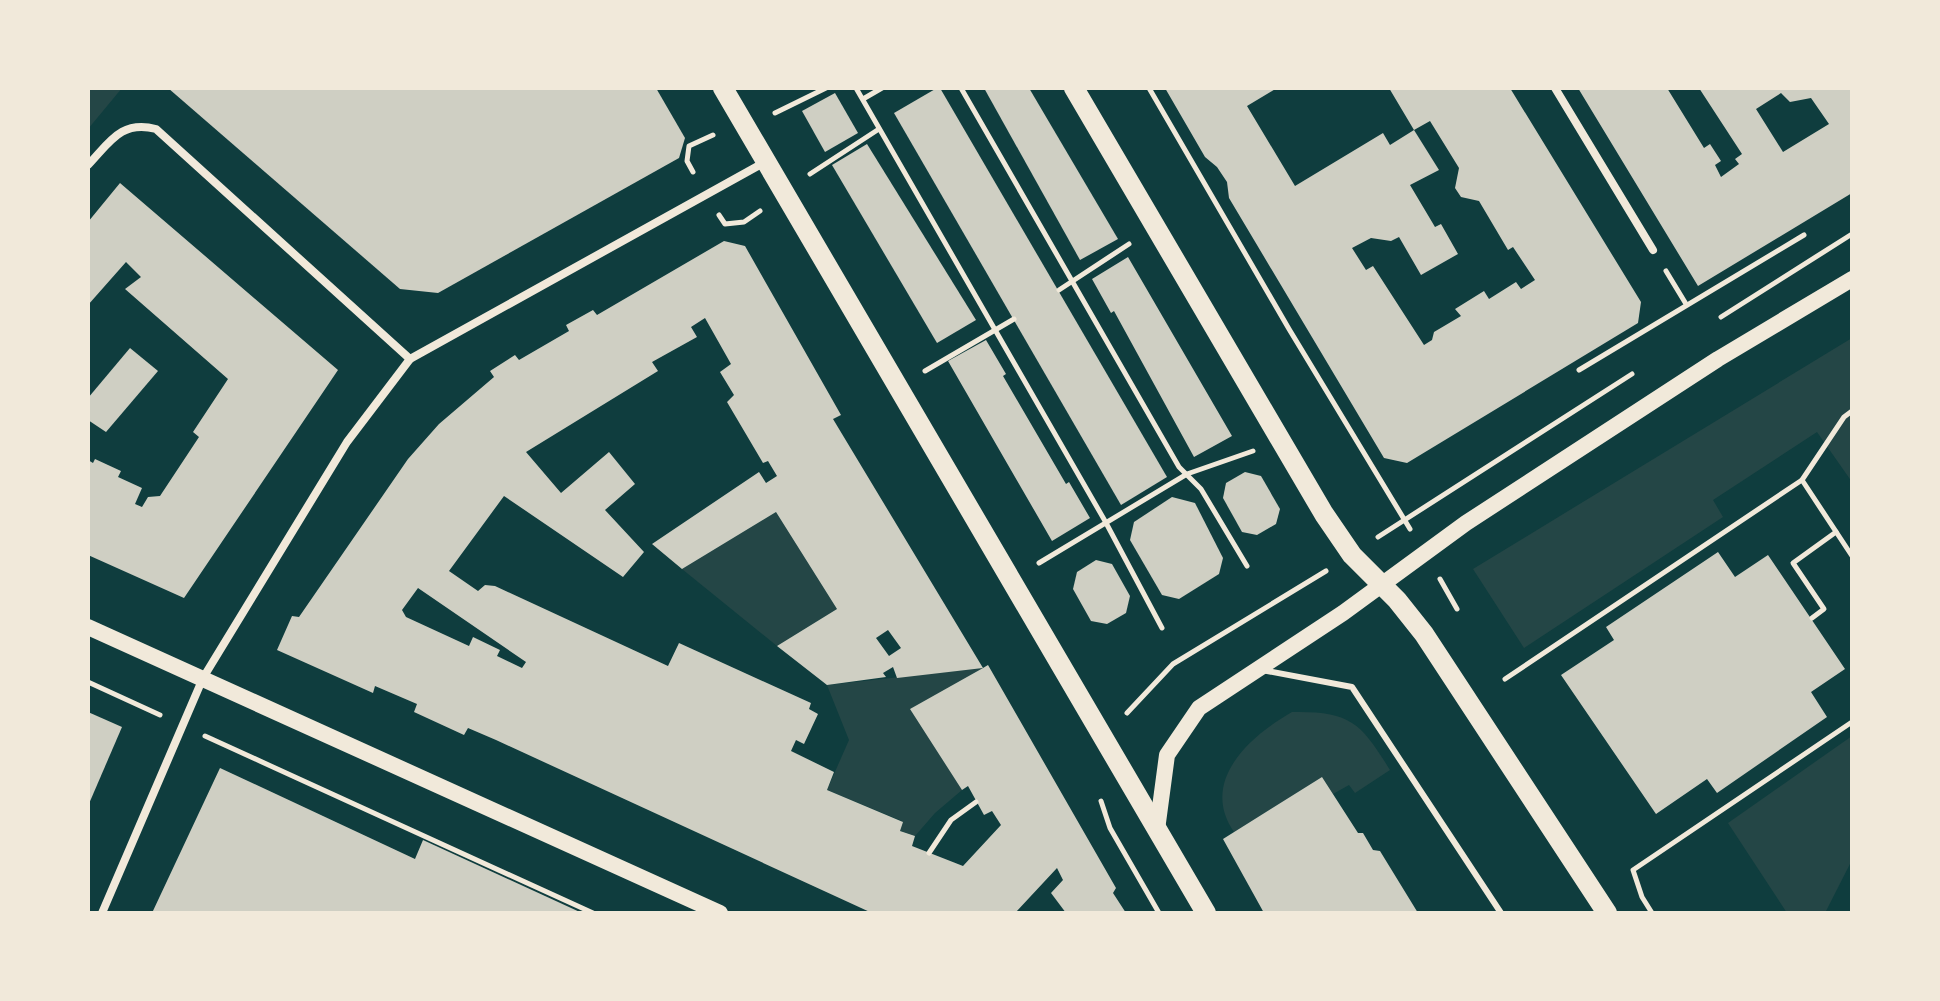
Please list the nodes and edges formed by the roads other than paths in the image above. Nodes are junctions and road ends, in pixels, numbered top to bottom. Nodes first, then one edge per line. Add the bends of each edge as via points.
1 (723, 88) edge
2 (1074, 88) edge
3 (1555, 88) edge
4 (765, 162) junction
5 (88, 165) edge
6 (1653, 250) road end
7 (1852, 279) edge
8 (410, 359) junction
9 (1380, 584) junction
10 (88, 627) edge
11 (1255, 668) junction
12 (203, 678) junction
13 (1157, 830) junction
14 (102, 913) edge
15 (720, 913) edge
16 (1206, 913) edge
17 (1501, 913) edge
18 (1607, 913) edge

1 - 4 main road
2 - 9 main road via 1352,555
3 - 6 street
4 - 8 street
4 - 13 main road
5 - 8 street via 121,131 137,124 156,129
7 - 9 main road via 1718,359
8 - 12 street via 332,465
9 - 11 main road
9 - 18 main road via 1424,634
10 - 12 main road
11 - 13 main road via 1199,708 1180,731 1167,755
11 - 17 lane via 1352,687
12 - 14 street
12 - 15 main road
13 - 16 main road

